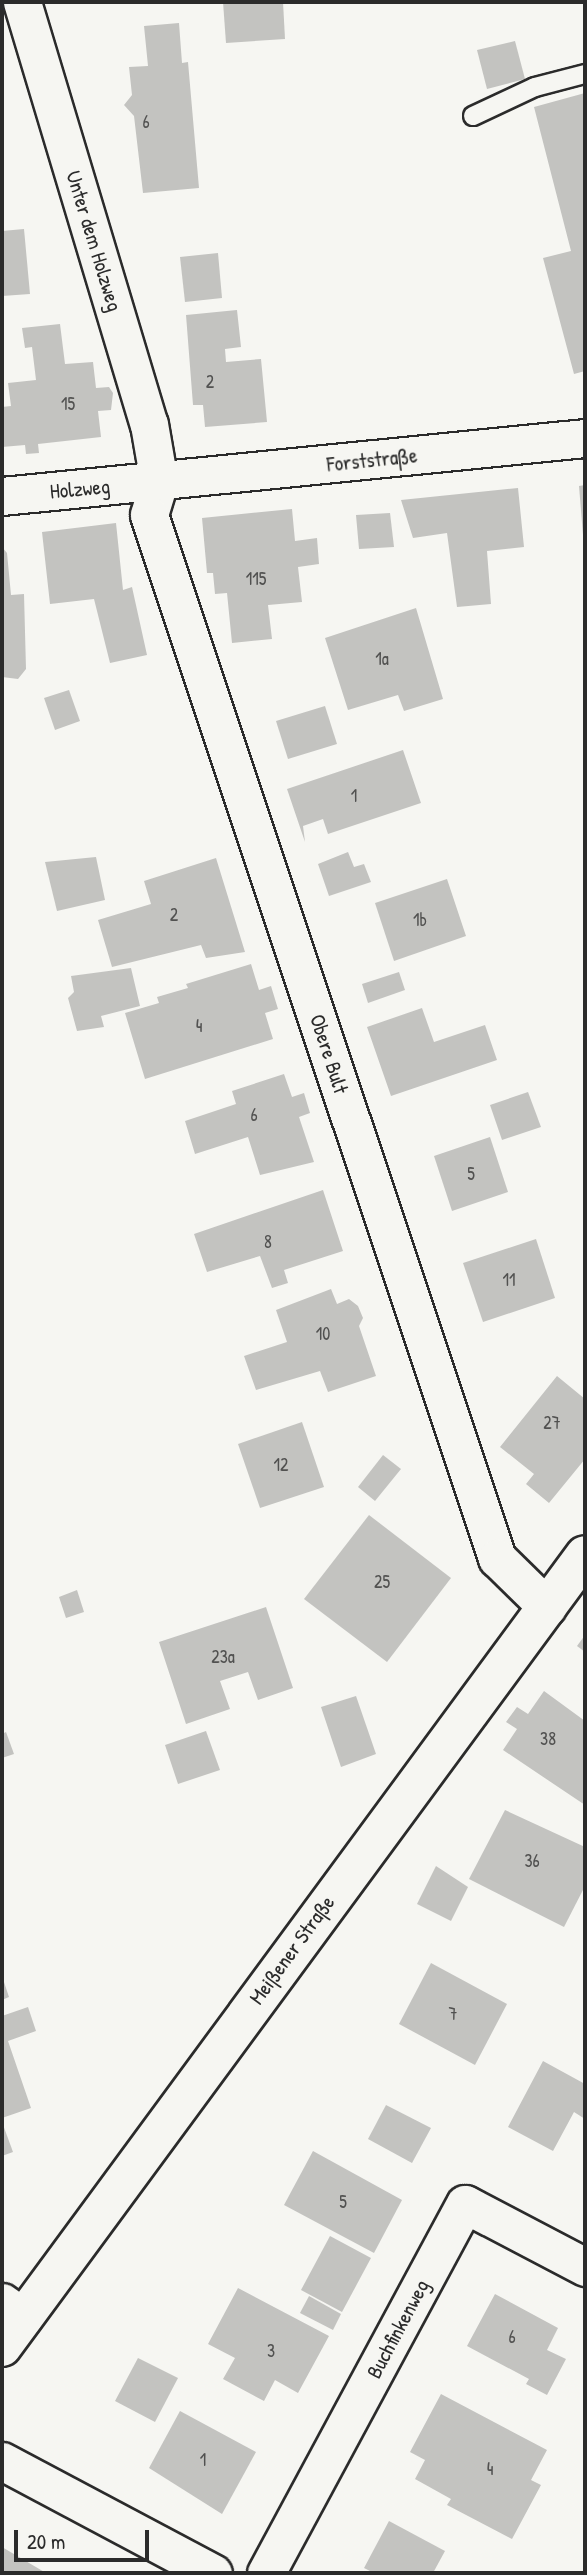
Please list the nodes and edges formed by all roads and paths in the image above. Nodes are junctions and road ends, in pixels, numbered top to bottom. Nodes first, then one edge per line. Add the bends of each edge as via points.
1 (22, 2) edge
2 (585, 74) edge
3 (473, 116) dead end
4 (585, 438) edge
5 (159, 482) junction
6 (2, 496) edge
7 (585, 1555) edge
8 (547, 1606) junction
9 (585, 2267) edge
10 (9, 2322) edge
11 (2, 2461) edge
12 (213, 2573) edge
13 (266, 2573) edge

1 - 5 street, Unter dem Holzweg via 149,424
2 - 3 lane via 536,88
4 - 5 street, Forststraße
5 - 6 street, Holzweg
5 - 8 street, Obere Bult via 149,516 497,1558
7 - 8 street, Meißener Straße
8 - 10 street, Meißener Straße
9 - 13 street, Buchfinkenweg via 465,2204
11 - 12 street

